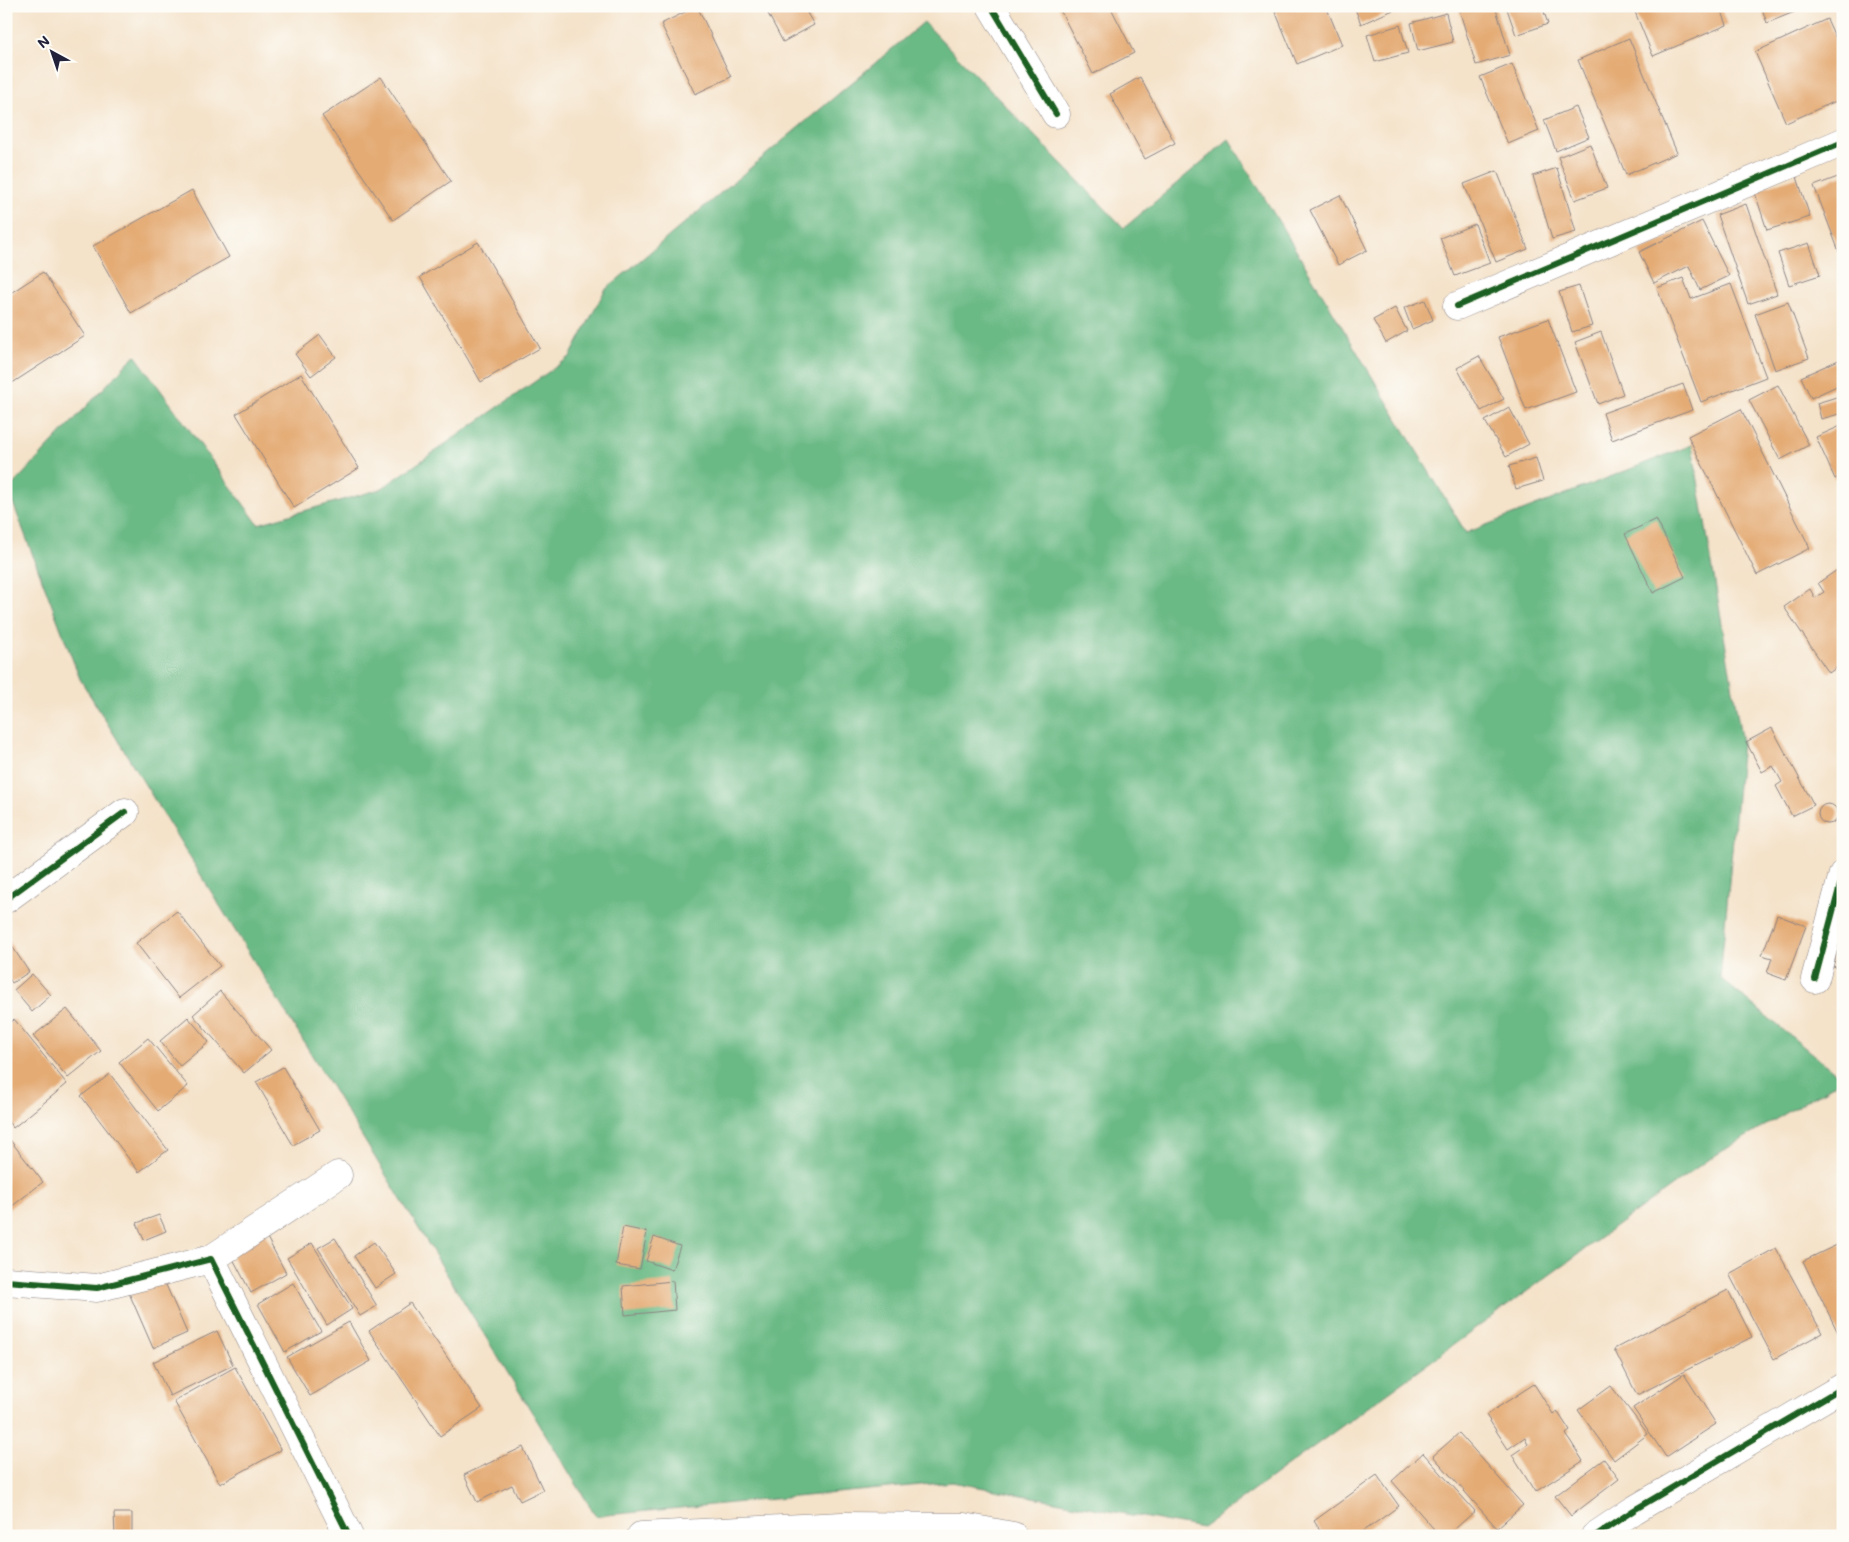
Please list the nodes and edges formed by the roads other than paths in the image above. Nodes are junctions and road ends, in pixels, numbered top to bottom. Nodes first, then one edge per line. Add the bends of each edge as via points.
1 (991, 6) edge
2 (1056, 114) dead end
3 (1843, 142) edge
4 (1457, 306) dead end
5 (125, 812) dead end
6 (1843, 874) edge
7 (6, 899) edge
8 (1815, 979) dead end
9 (338, 1175) dead end
10 (211, 1259) junction
11 (6, 1281) edge
12 (1843, 1387) edge
13 (349, 1536) edge
14 (641, 1536) edge
15 (1013, 1536) edge
16 (1595, 1536) edge

1 - 2 street
3 - 4 street
5 - 7 street
6 - 8 street
9 - 10 street
10 - 11 street via 97,1288
10 - 13 street
12 - 16 street
14 - 15 street via 842,1526 964,1527

